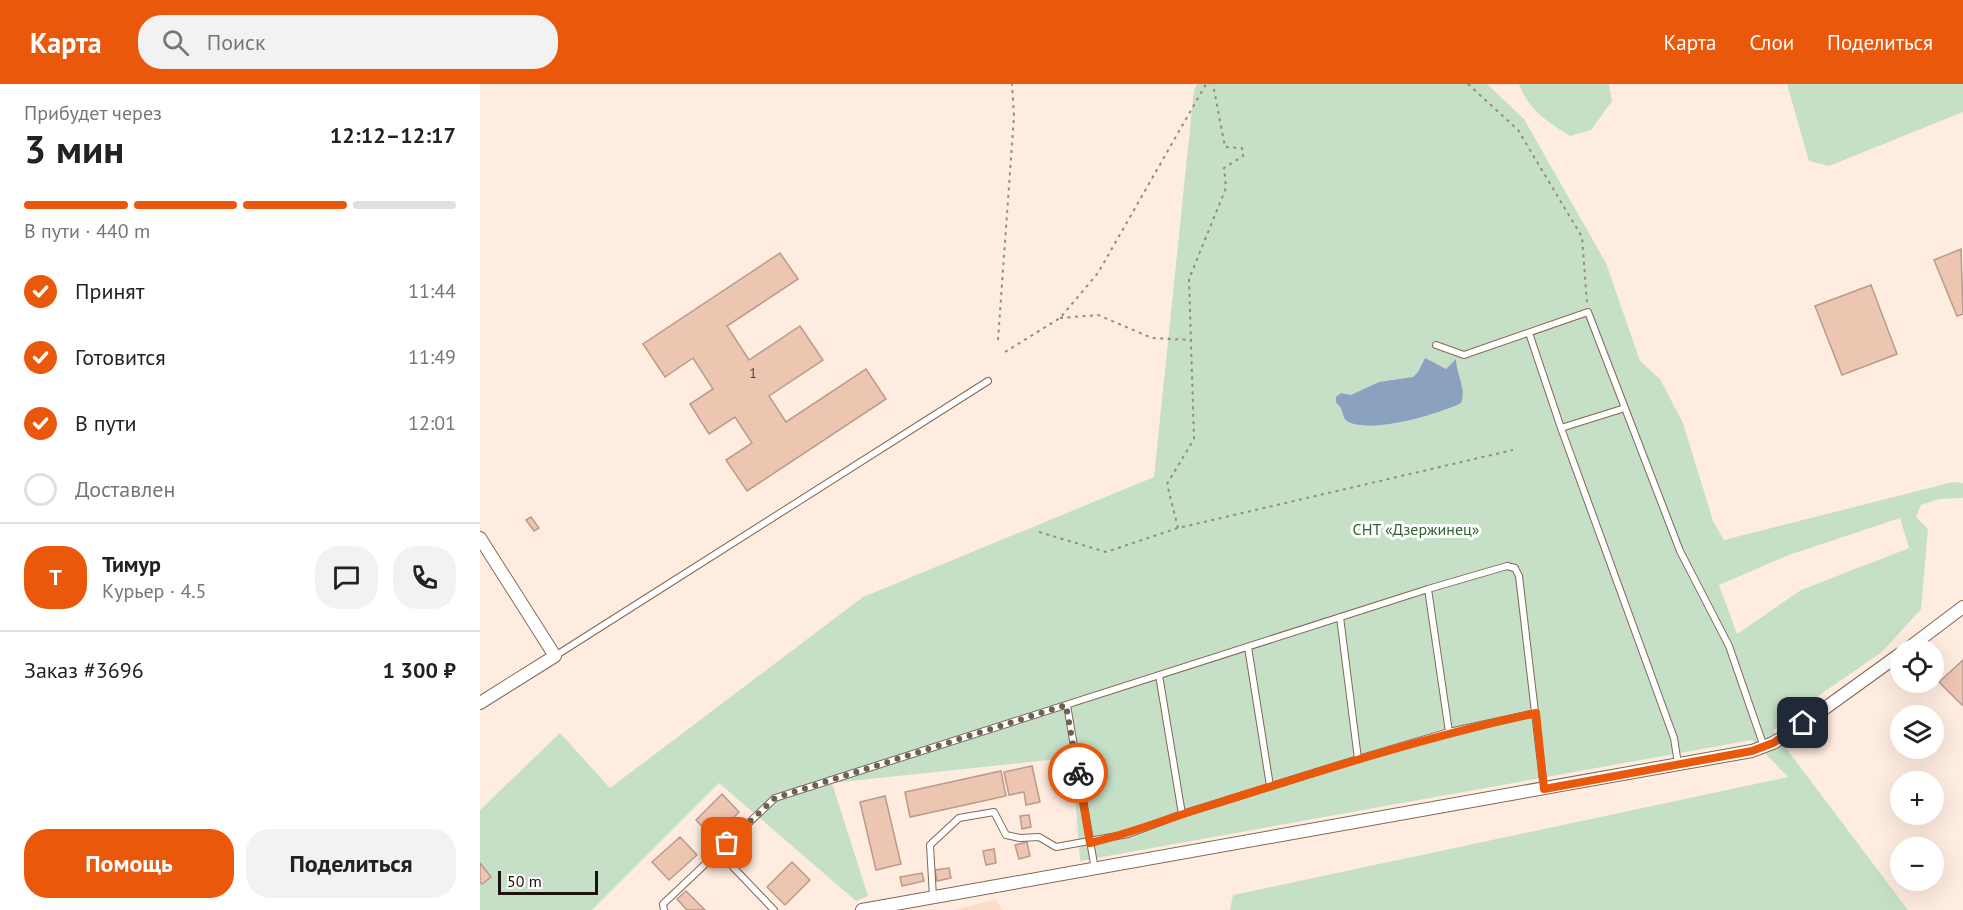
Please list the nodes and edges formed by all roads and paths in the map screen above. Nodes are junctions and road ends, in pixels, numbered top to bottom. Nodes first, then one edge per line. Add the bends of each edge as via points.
1 (1012, 84) edge
2 (1206, 84) edge
3 (1213, 84) edge
4 (1468, 84) edge
5 (1588, 312) junction
6 (1060, 318) junction
7 (1529, 333) junction
8 (1191, 339) junction
9 (998, 340) dead end
10 (1436, 345) dead end
11 (1005, 352) dead end
12 (988, 381) dead end
13 (1625, 408) junction
14 (1561, 428) junction
15 (1513, 450) dead end
16 (1178, 528) junction
17 (1039, 532) dead end
18 (480, 538) edge
19 (1428, 589) junction
20 (1963, 607) edge
21 (1340, 617) junction
22 (1921, 639) edge
23 (1248, 647) junction
24 (555, 656) junction
25 (1890, 661) edge
26 (1159, 675) junction
27 (480, 703) edge
28 (1066, 705) junction
29 (1536, 713) junction
30 (1449, 732) junction
31 (1764, 747) junction
32 (1358, 759) junction
33 (1679, 765) junction
34 (1270, 786) junction
35 (1544, 789) junction
36 (1182, 814) junction
37 (1090, 843) junction
38 (733, 867) dead end
39 (1095, 870) junction
40 (933, 898) junction
41 (664, 910) edge
42 (774, 910) edge
43 (861, 910) edge

1 - 9 path via 1014,116
2 - 6 path via 1098,273
3 - 8 path via 1225,147 1242,148 1243,156 1224,168 1226,188 1189,279
4 - 5 path via 1518,130 1582,237
5 - 7 lane
5 - 13 lane
6 - 8 path via 1098,315 1152,338
6 - 11 path
7 - 10 lane via 1464,356
7 - 14 lane
8 - 16 path via 1194,439 1167,484
12 - 24 lane
13 - 14 lane
13 - 31 lane via 1680,551 1729,646
14 - 33 lane via 1674,738
15 - 16 path
16 - 17 path via 1106,552
18 - 24 street
19 - 21 lane
19 - 29 lane via 1507,566 1515,568
19 - 30 lane
20 - 22 street
21 - 23 lane
21 - 32 lane
23 - 26 lane
23 - 34 lane
24 - 27 street
25 - 31 street
26 - 28 lane
26 - 36 lane
28 - 37 lane
28 - 41 lane via 775,798 663,904
29 - 30 lane
29 - 35 lane
30 - 32 lane
31 - 33 street
32 - 34 lane
33 - 35 street
34 - 36 lane
35 - 39 street
36 - 37 lane
37 - 39 lane
37 - 40 lane via 1056,848 1039,837 1006,835 994,812 959,818 930,845
38 - 42 lane
39 - 40 street
40 - 43 street

